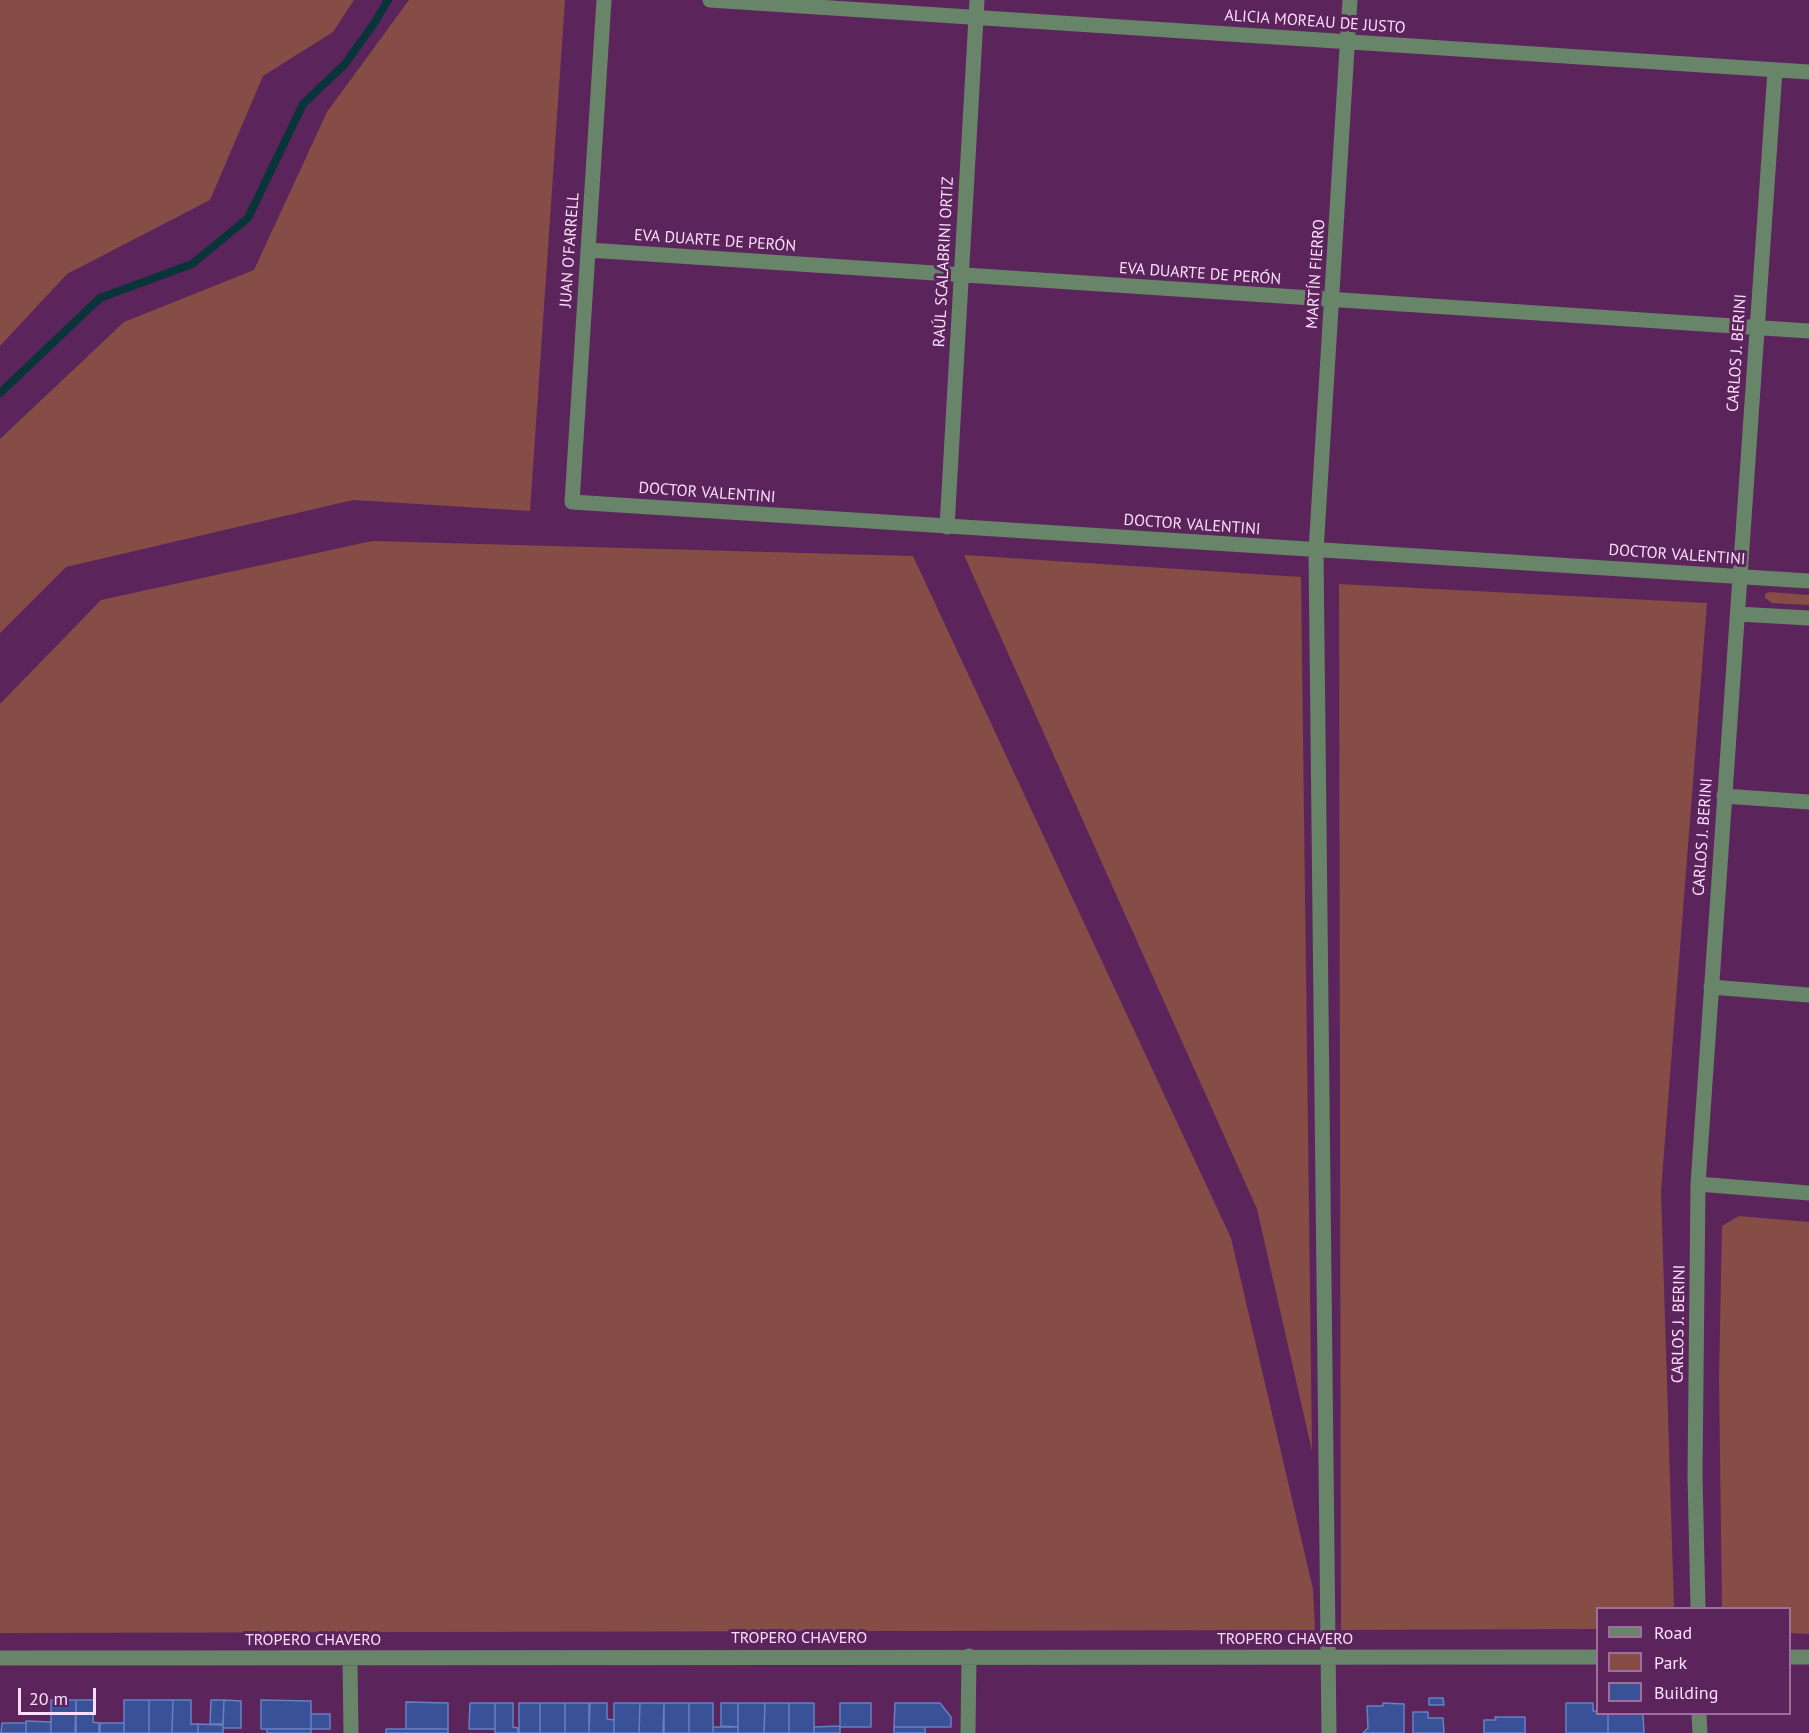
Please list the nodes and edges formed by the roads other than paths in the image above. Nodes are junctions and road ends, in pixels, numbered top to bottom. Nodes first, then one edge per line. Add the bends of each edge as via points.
1 (604, 0) edge
2 (710, 0) edge
3 (977, 0) edge
4 (1350, 0) edge
5 (976, 19) junction
6 (1348, 42) junction
7 (1775, 70) junction
8 (1809, 72) edge
9 (588, 250) junction
10 (961, 276) junction
11 (1333, 301) junction
12 (1756, 328) junction
13 (1809, 331) edge
14 (572, 502) joint
15 (947, 527) junction
16 (1316, 551) junction
17 (1741, 577) junction
18 (1809, 581) edge
19 (1738, 614) junction
20 (1809, 618) edge
21 (1724, 796) junction
22 (1809, 802) edge
23 (1711, 987) junction
24 (1809, 995) edge
25 (1698, 1184) junction
26 (1809, 1193) edge
27 (1698, 1607) edge
28 (969, 1656) junction
29 (1329, 1657) junction
30 (1596, 1657) edge
31 (1791, 1657) edge
32 (1809, 1657) edge
33 (0, 1658) edge
34 (350, 1658) junction
35 (1699, 1715) edge
36 (351, 1733) edge
37 (968, 1733) edge
38 (1329, 1733) edge
39 (1700, 1733) edge

1 - 9 street, JUAN O'FARRELL
2 - 5 street, ALICIA MOREAU DE JUSTO
3 - 5 street, RAÚL SCALABRINI ORTIZ
4 - 6 street, MARTÍN FIERRO
5 - 6 street, ALICIA MOREAU DE JUSTO
5 - 10 street, RAÚL SCALABRINI ORTIZ
6 - 7 street, ALICIA MOREAU DE JUSTO
6 - 11 street, MARTÍN FIERRO
7 - 8 street, ALICIA MOREAU DE JUSTO
7 - 12 street, CARLOS J. BERINI
9 - 10 street, EVA DUARTE DE PERÓN
9 - 14 street, JUAN O'FARRELL
10 - 11 street, EVA DUARTE DE PERÓN
10 - 15 street, RAÚL SCALABRINI ORTIZ
11 - 12 street, EVA DUARTE DE PERÓN
11 - 16 street, MARTÍN FIERRO
12 - 13 street, EVA DUARTE DE PERÓN
12 - 17 street, CARLOS J. BERINI
14 - 15 street, DOCTOR VALENTINI
15 - 16 street, DOCTOR VALENTINI
16 - 17 street, DOCTOR VALENTINI
16 - 29 street, MARTÍN FIERRO
17 - 18 street, DOCTOR VALENTINI
17 - 19 street, CARLOS J. BERINI
19 - 20 street
19 - 21 street, CARLOS J. BERINI
21 - 22 street
21 - 23 street, CARLOS J. BERINI
23 - 24 street
23 - 25 street, CARLOS J. BERINI
25 - 26 street
25 - 27 street, CARLOS J. BERINI
28 - 29 street, TROPERO CHAVERO
28 - 34 street, TROPERO CHAVERO
28 - 37 street
29 - 30 street, TROPERO CHAVERO
29 - 38 street
31 - 32 street
33 - 34 street, TROPERO CHAVERO
34 - 36 street
35 - 39 street

